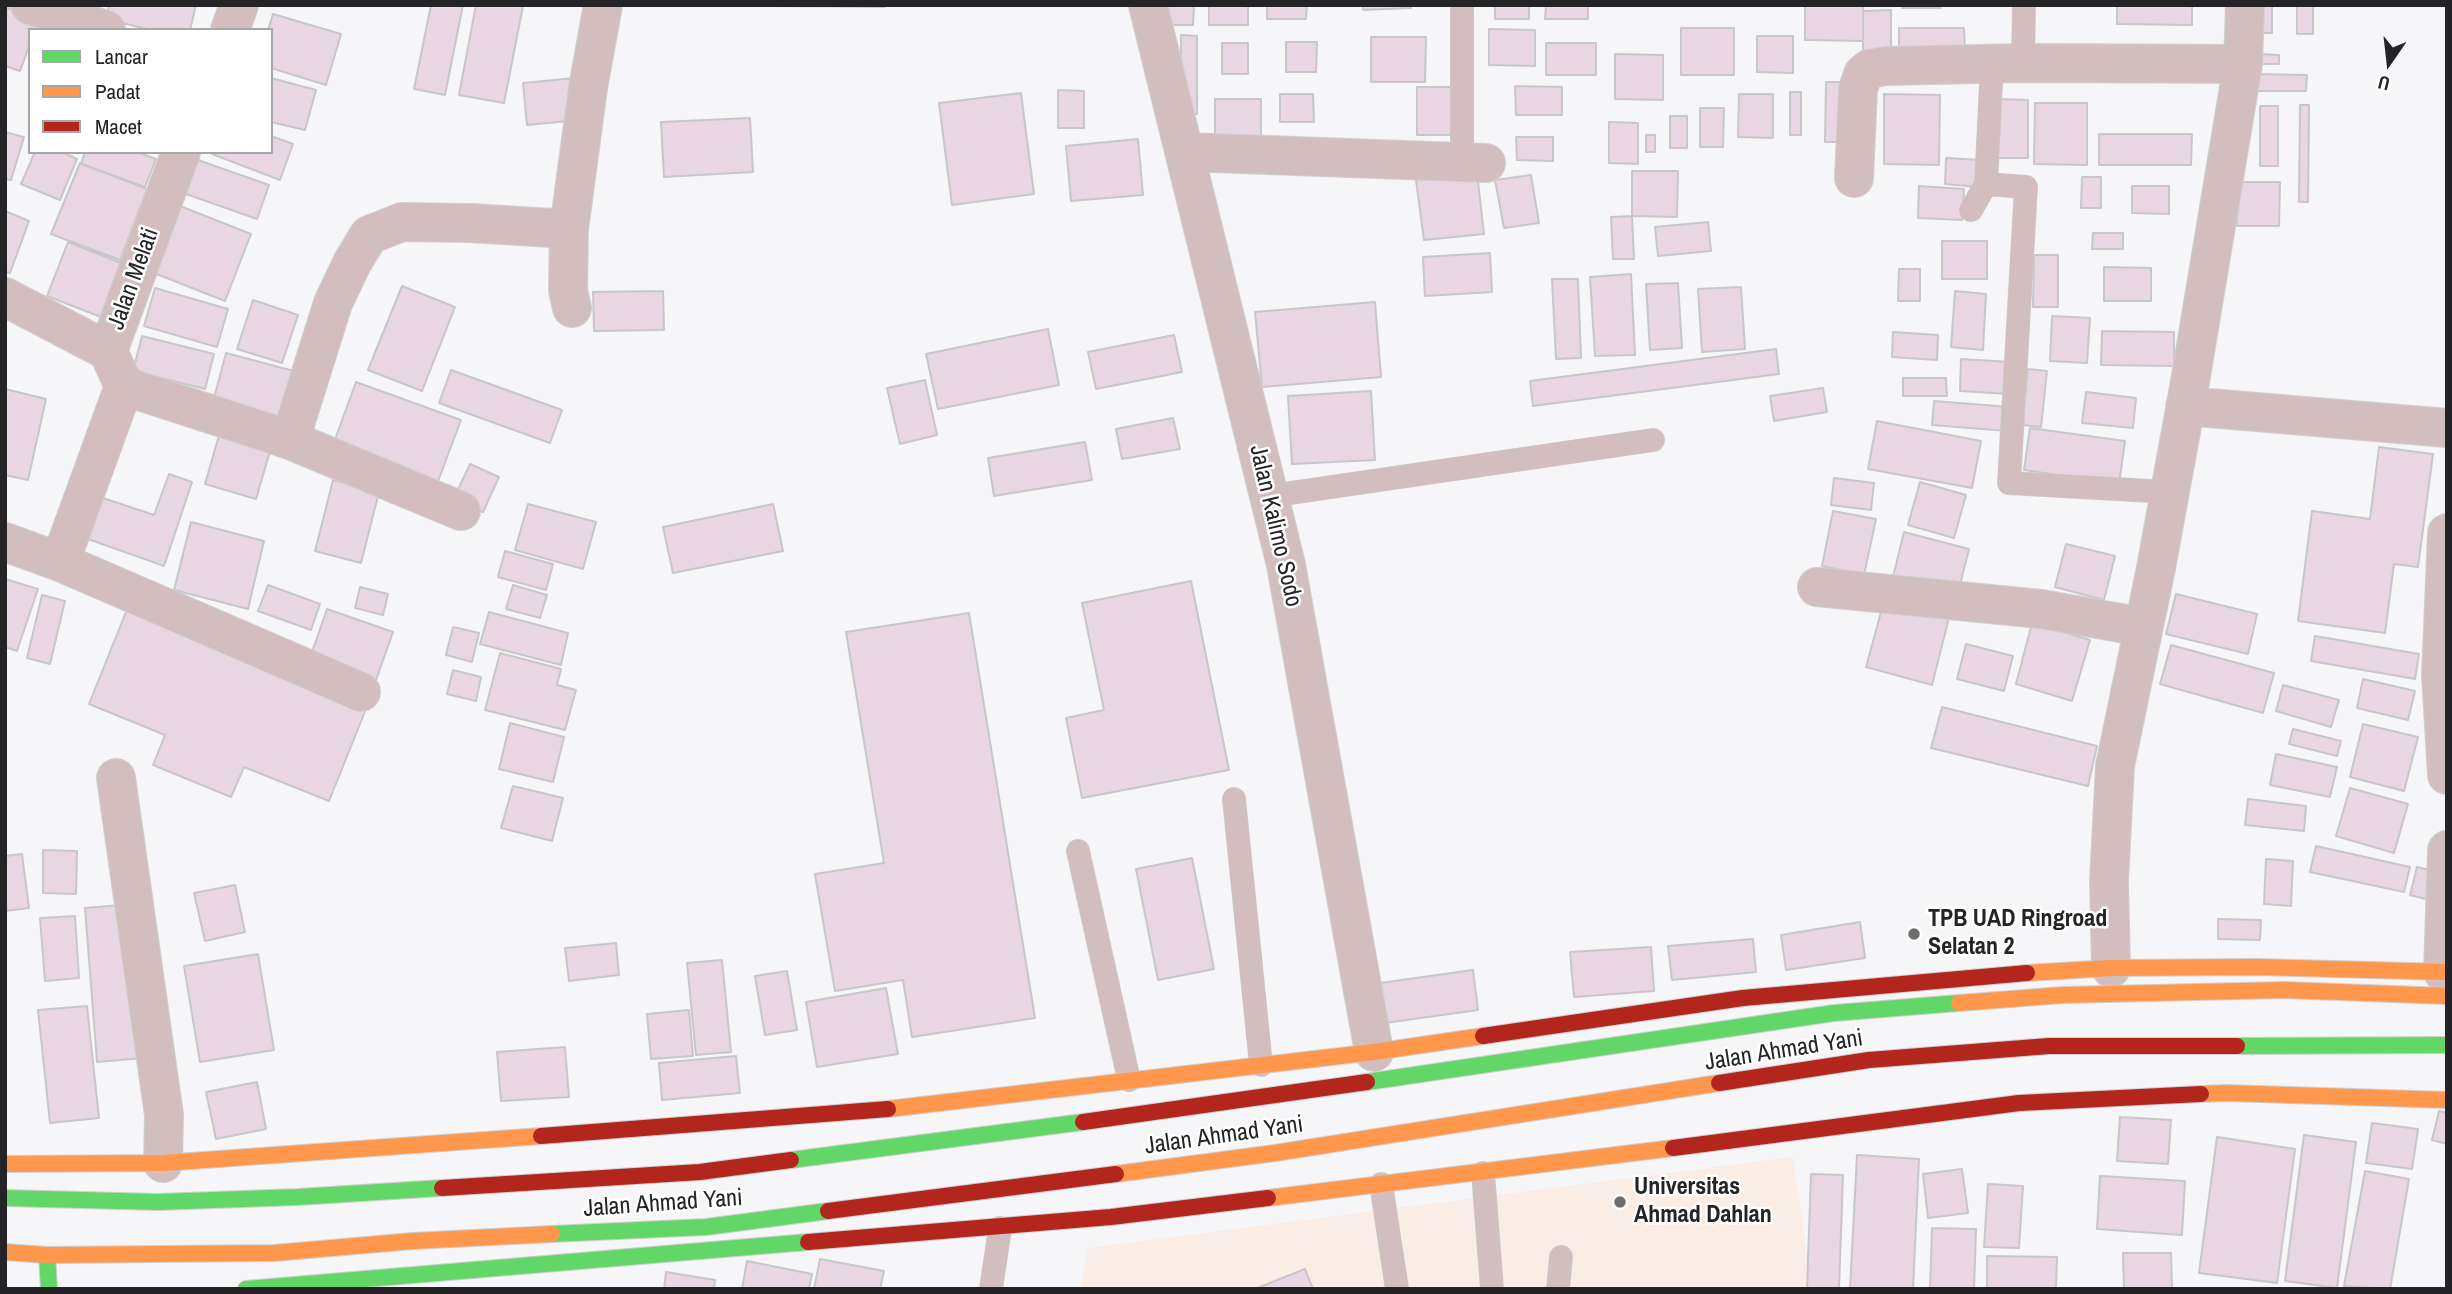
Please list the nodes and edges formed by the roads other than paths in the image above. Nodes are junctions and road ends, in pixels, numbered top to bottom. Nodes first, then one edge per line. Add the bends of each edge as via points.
1 (30, 5) edge
2 (239, 5) edge
3 (603, 5) edge
4 (1148, 5) edge
5 (1462, 5) edge
6 (2024, 5) edge
7 (2245, 5) edge
8 (100, 28) edge
9 (231, 28) edge
10 (2008, 64) junction
11 (2243, 64) junction
12 (1186, 152) junction
13 (180, 154) edge
14 (1474, 162) joint
15 (1854, 178) dead end
16 (1986, 184) junction
17 (1971, 210) dead end
18 (569, 229) junction
19 (5, 297) edge
20 (572, 308) dead end
21 (108, 351) junction
22 (124, 386) junction
23 (2185, 406) junction
24 (2447, 428) edge
25 (290, 440) junction
26 (1653, 440) dead end
27 (2169, 492) junction
28 (1270, 496) junction
29 (461, 512) dead end
30 (2447, 533) edge
31 (5, 542) edge
32 (60, 562) junction
33 (1817, 587) dead end
34 (2143, 627) junction
35 (361, 692) dead end
36 (2447, 775) edge
37 (116, 778) dead end
38 (1234, 799) dead end
39 (2447, 850) edge
40 (1078, 851) dead end
41 (2111, 968) junction
42 (2446, 980) edge
43 (2447, 1045) edge
44 (1374, 1052) junction
45 (1261, 1065) junction
46 (1129, 1080) junction
47 (2447, 1100) edge
48 (163, 1163) junction
49 (5, 1164) edge
50 (1483, 1173) junction
51 (1381, 1184) junction
52 (5, 1198) edge
53 (1000, 1228) junction
54 (5, 1252) edge
55 (47, 1255) junction
56 (1562, 1257) dead end
57 (48, 1289) edge
58 (246, 1289) edge
59 (991, 1289) edge
60 (1397, 1289) edge
61 (1492, 1289) edge
62 (1558, 1289) edge

1 - 8 street
2 - 9 street
3 - 18 street
4 - 12 street, Jalan Kalimo Sodo
5 - 14 lane
6 - 10 lane
7 - 11 street
10 - 11 street
10 - 15 street via 1869,69 1858,89
10 - 16 lane
11 - 23 street
12 - 14 street
12 - 28 street, Jalan Kalimo Sodo
13 - 21 street, Jalan Melati
16 - 17 lane
16 - 27 lane via 2026,187 2009,483
18 - 20 street
18 - 25 street via 402,222 369,235 333,303
19 - 21 street
21 - 22 street, Jalan Melati
22 - 25 street
22 - 32 street
23 - 24 street
23 - 27 street
25 - 29 street
26 - 28 lane
27 - 34 street
28 - 44 street, Jalan Kalimo Sodo
30 - 36 street via 2441,674
31 - 32 street
32 - 35 street
33 - 34 street via 2041,608
34 - 41 street via 2115,766 2109,881
37 - 48 street via 164,1115
38 - 45 lane
39 - 42 street
40 - 46 lane
41 - 42 main road via 2257,967
41 - 44 main road via 1743,998
42 - 52 main road, Jalan Ahmad Yani via 2284,990 2063,995 1834,1013 1263,1104 699,1172 284,1198 158,1202
43 - 55 main road, Jalan Ahmad Yani via 2049,1046 1869,1060 706,1227 413,1241 274,1253
44 - 45 main road
45 - 46 main road
46 - 48 main road via 886,1109
47 - 50 main road via 2226,1093 2019,1103
48 - 49 main road
50 - 51 main road
50 - 61 lane
51 - 53 main road
51 - 60 lane
53 - 58 main road
53 - 59 lane
54 - 55 main road, Jalan Ahmad Yani
55 - 57 main road
56 - 62 lane

